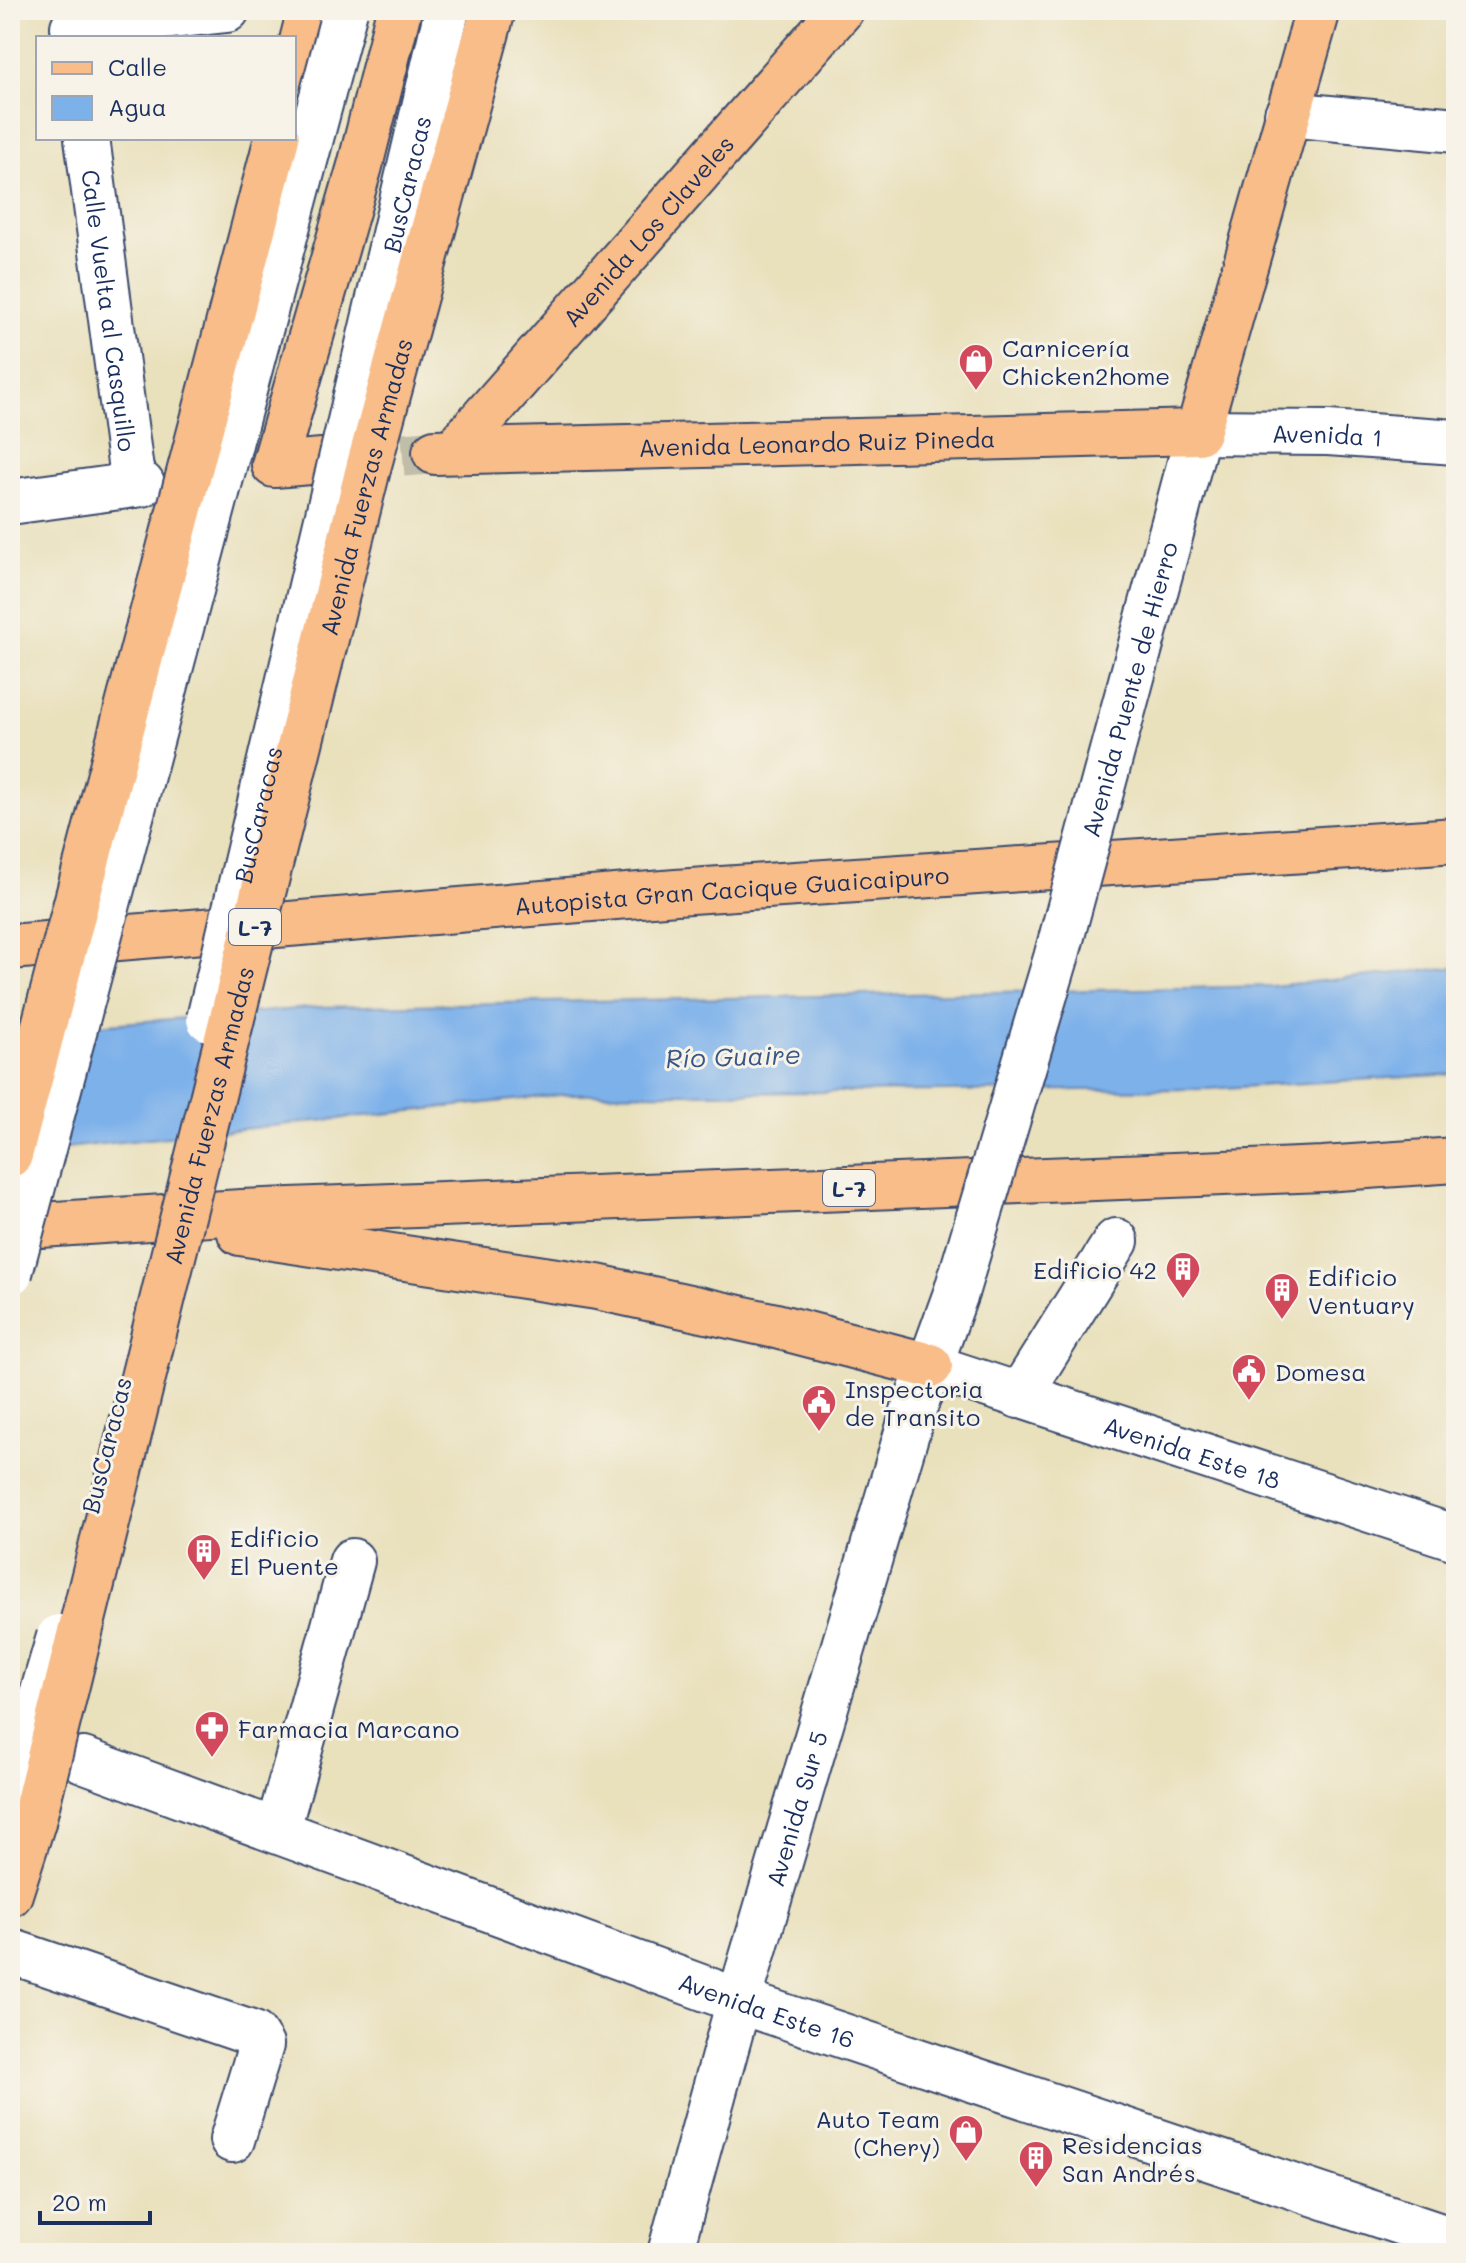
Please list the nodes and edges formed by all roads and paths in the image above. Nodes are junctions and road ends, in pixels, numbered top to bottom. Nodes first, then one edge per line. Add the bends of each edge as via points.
1 (227, 10) edge
2 (310, 10) edge
3 (345, 10) edge
4 (399, 10) edge
5 (447, 10) edge
6 (493, 10) edge
7 (841, 10) edge
8 (1318, 10) edge
9 (72, 25) edge
10 (296, 64) edge
11 (1287, 114) junction
12 (1456, 130) edge
13 (87, 140) edge
14 (276, 140) edge
15 (1198, 432) junction
16 (1456, 442) edge
17 (445, 451) joint
18 (334, 460) tunnel mouth
19 (10, 502) edge
20 (1456, 840) edge
21 (10, 947) edge
22 (10, 1155) edge
23 (1456, 1160) edge
24 (10, 1227) edge
25 (240, 1233) dead end
26 (1116, 1241) dead end
27 (10, 1273) edge
28 (930, 1366) junction
29 (1019, 1396) junction
30 (1456, 1538) edge
31 (352, 1561) dead end
32 (83, 1760) dead end
33 (22, 1813) edge
34 (278, 1829) junction
35 (10, 1894) edge
36 (10, 1951) edge
37 (739, 2001) junction
38 (232, 2140) dead end
39 (1456, 2241) edge
40 (670, 2253) edge

1 - 9 street
2 - 10 main road
3 - 27 street, bridge
4 - 18 main road via 360,166 263,467
5 - 33 street, BusCaracas, bridge
6 - 33 main road, Avenida Fuerzas Armadas, bridge via 369,465
7 - 17 main road, Avenida Los Claveles
8 - 11 main road, Avenida Puente de Hierro
11 - 12 street
11 - 15 main road, Avenida Puente de Hierro
13 - 19 street, Calle Vuelta al Casquillo via 137,484
14 - 22 main road, bridge
15 - 16 street, Avenida 1 via 1328,433
15 - 17 main road, Avenida Leonardo Ruiz Pineda
15 - 28 street, Avenida Puente de Hierro, bridge via 1056,958
20 - 21 main road, Autopista Gran Cacique Guaicaipuro / L-7 via 676,892
23 - 24 main road, L-7 via 241,1212
25 - 28 main road via 597,1287
26 - 29 street
28 - 29 street, Avenida Este 18
28 - 37 street, Avenida Sur 5
29 - 30 street, Avenida Este 18
31 - 34 street
32 - 34 street, Avenida Este 16
33 - 35 main road, Avenida Fuerzas Armadas
34 - 37 street, Avenida Este 16
36 - 38 street via 254,2034 261,2045
37 - 39 street, Avenida Este 16
37 - 40 street, Avenida Sur 5

